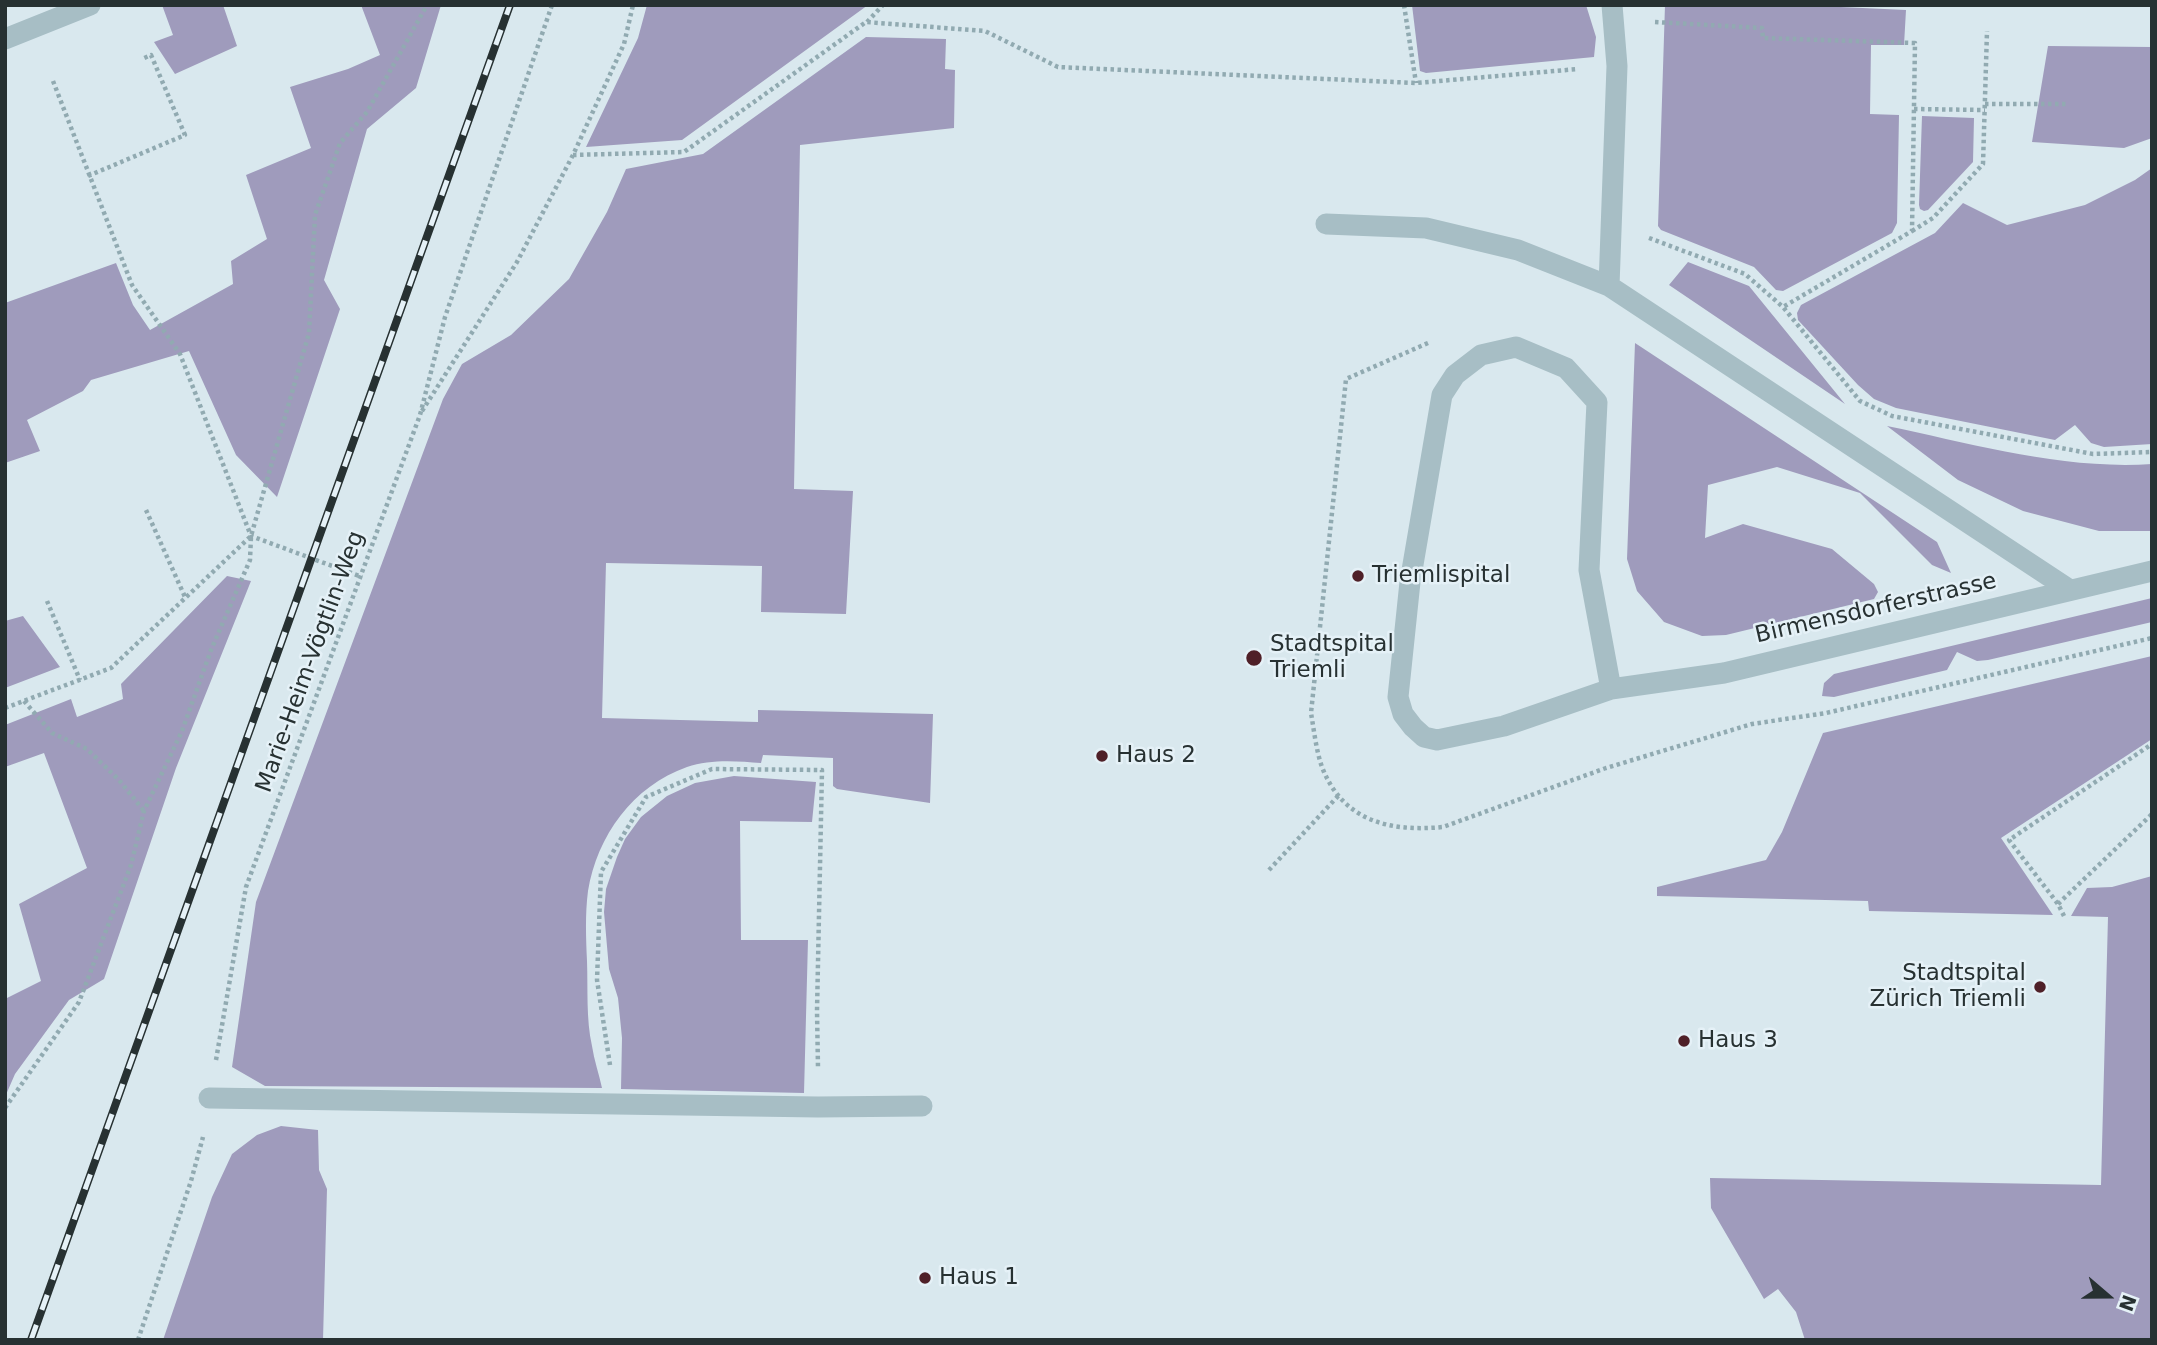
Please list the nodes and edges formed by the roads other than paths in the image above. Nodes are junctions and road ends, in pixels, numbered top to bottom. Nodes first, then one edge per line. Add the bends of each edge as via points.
1 (90, 5) edge
2 (1612, 5) edge
3 (5, 39) edge
4 (1326, 223) dead end
5 (1609, 286) junction
6 (2152, 571) edge
7 (2070, 590) junction
8 (1611, 689) junction
9 (209, 1098) road end
10 (922, 1107) dead end

1 - 3 street
2 - 5 street via 1617,66
4 - 5 street via 1426,228 1518,250
5 - 7 street
6 - 7 street, Birmensdorferstrasse
7 - 8 street, Birmensdorferstrasse via 1724,673
8 - 8 street, Birmensdorferstrasse via 1589,570 1597,402 1566,368 1516,347 1481,355 1455,375 1442,395 1410,582 1398,697 1403,714 1424,737 1437,740 1504,726
9 - 10 street

